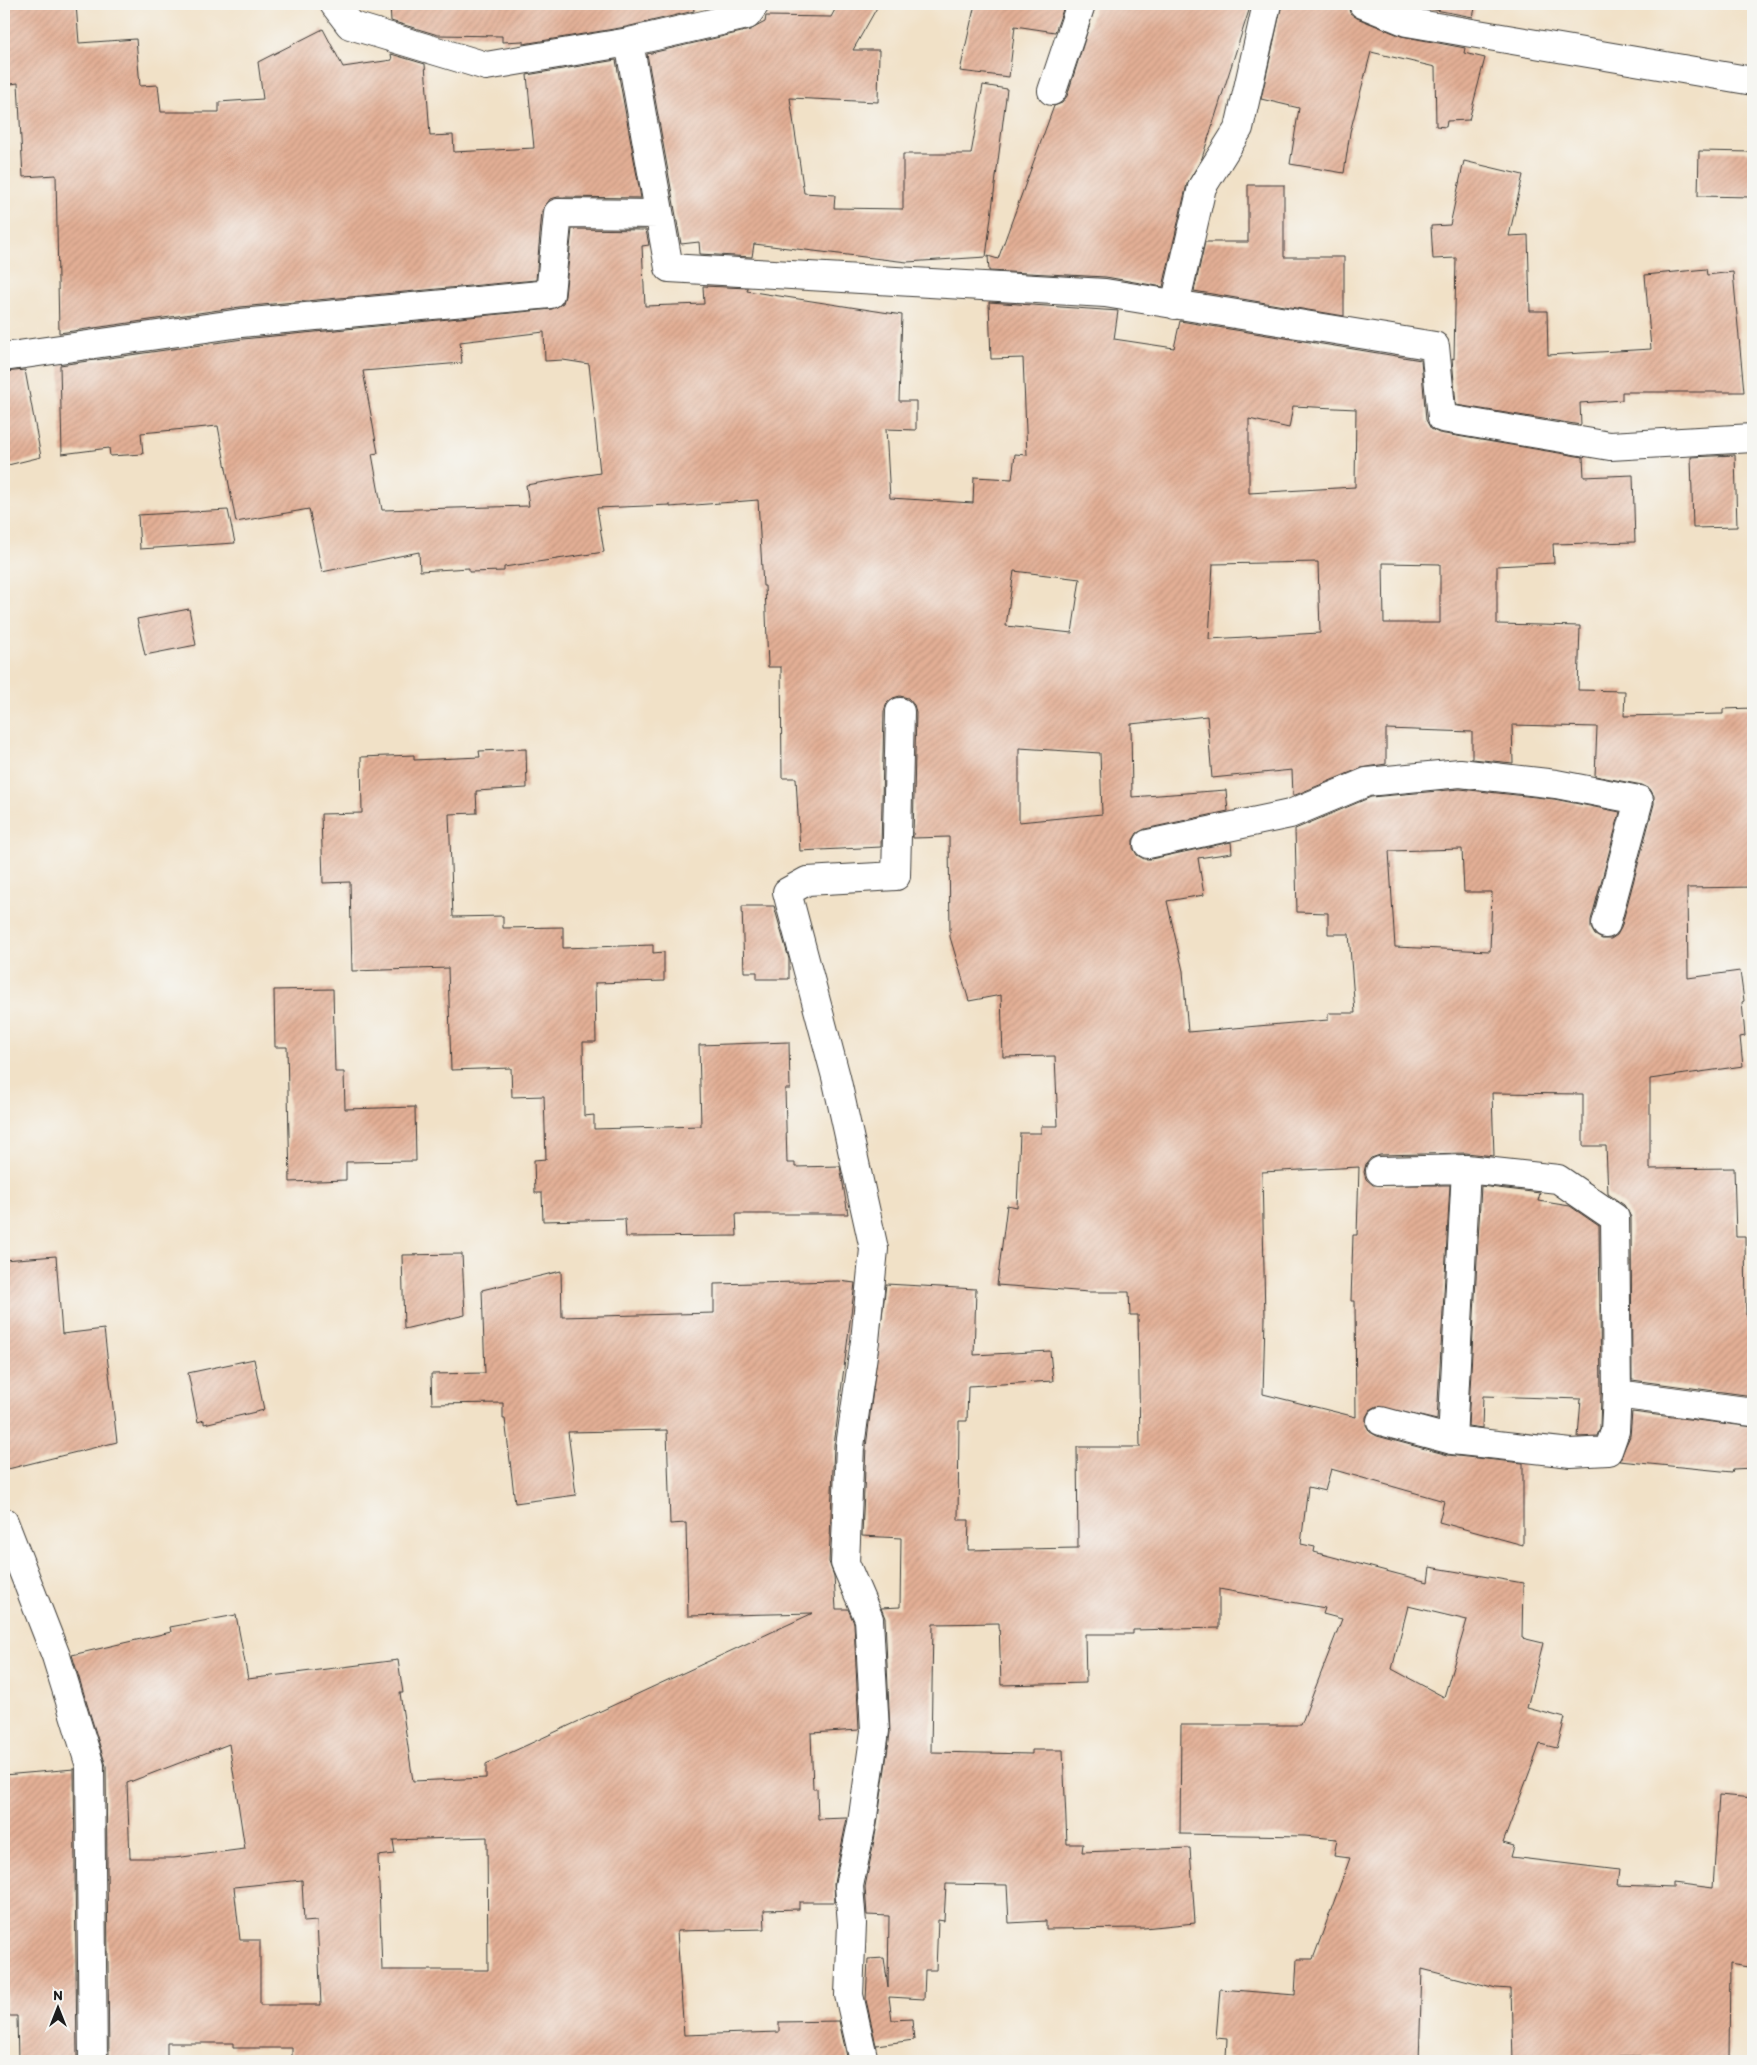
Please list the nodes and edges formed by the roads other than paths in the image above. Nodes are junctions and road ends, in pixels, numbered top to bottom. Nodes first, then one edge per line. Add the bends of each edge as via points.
1 (334, 4) edge
2 (756, 4) edge
3 (1081, 4) edge
4 (1267, 4) edge
5 (1363, 4) edge
6 (629, 42) junction
7 (1753, 81) edge
8 (1052, 91) dead end
9 (659, 214) junction
10 (1175, 305) junction
11 (4, 357) edge
12 (1753, 438) edge
13 (900, 712) dead end
14 (1148, 844) dead end
15 (1606, 924) dead end
16 (1466, 1169) junction
17 (1380, 1170) dead end
18 (1617, 1394) junction
19 (1753, 1412) edge
20 (1381, 1421) dead end
21 (1452, 1440) junction
22 (4, 1522) edge
23 (93, 2061) edge
24 (864, 2061) edge

1 - 6 street via 350,24 486,66
2 - 6 street via 747,15
3 - 8 street
4 - 10 street via 1238,128 1202,187
5 - 7 street via 1407,22
6 - 9 street
9 - 10 street via 669,268 1105,293
9 - 11 street via 558,213 550,294 241,323
10 - 12 street via 1434,346 1442,418 1610,446
13 - 24 street via 896,876 807,881 787,892 836,1077 874,1249 850,1446 845,1563 869,1619 875,1731 849,1886 852,1924 849,1996
14 - 15 street via 1290,814 1367,782 1460,773 1556,784 1639,800
16 - 17 street
16 - 18 street via 1558,1179 1615,1218
16 - 21 street
18 - 19 street
18 - 21 street via 1615,1431 1608,1451 1571,1453
20 - 21 street
22 - 23 street via 56,1656 90,1766

